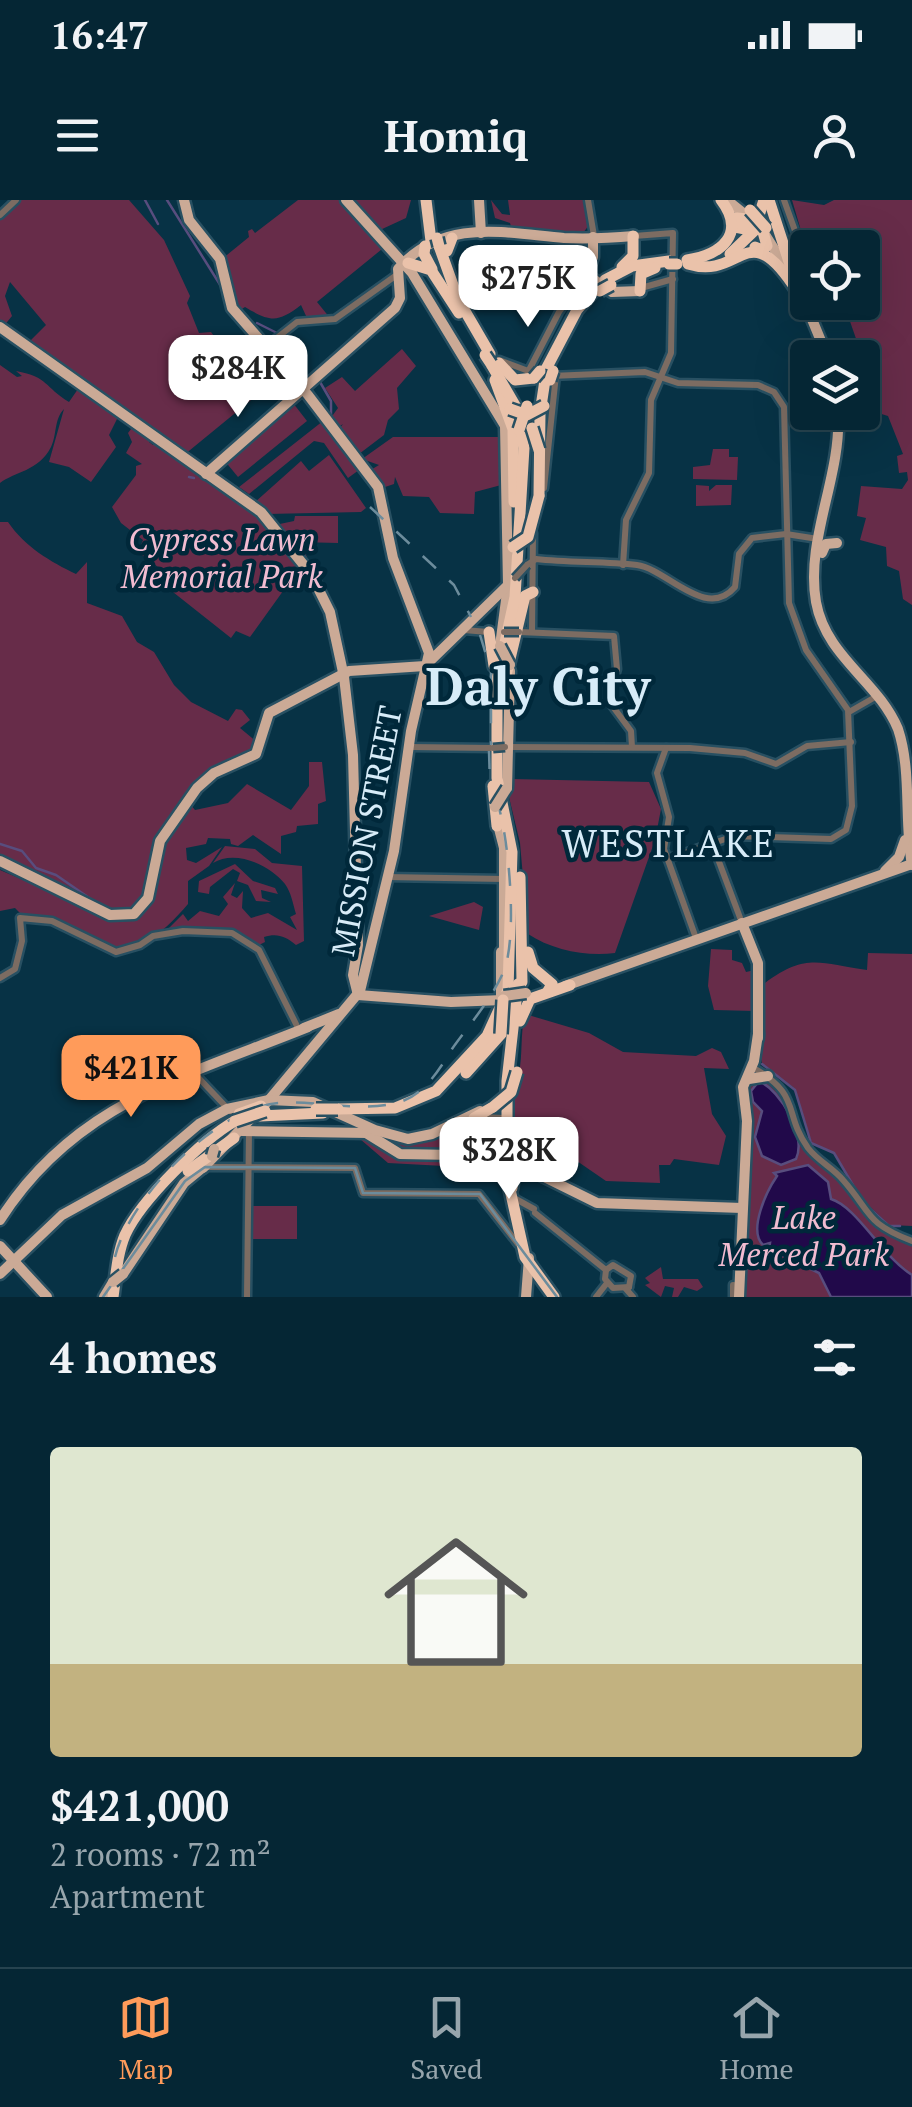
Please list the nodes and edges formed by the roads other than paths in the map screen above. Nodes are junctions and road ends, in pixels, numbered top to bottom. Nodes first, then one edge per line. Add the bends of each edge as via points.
1 (14, 200) edge
2 (184, 200) edge
3 (347, 200) edge
4 (429, 200) edge
5 (480, 200) edge
6 (588, 200) edge
7 (727, 200) edge
8 (784, 200) edge
9 (758, 212) edge
10 (0, 213) edge
11 (795, 230) edge
12 (480, 233) junction
13 (594, 238) junction
14 (631, 239) junction
15 (422, 255) junction
16 (725, 256) junction
17 (677, 262) junction
18 (790, 268) edge
19 (790, 268) edge
20 (790, 278) edge
21 (672, 279) junction
22 (790, 281) edge
23 (597, 283) junction
24 (641, 285) junction
25 (466, 320) junction
26 (0, 327) edge
27 (264, 347) junction
28 (490, 359) junction
29 (472, 367) junction
30 (543, 375) junction
31 (661, 378) junction
32 (300, 388) junction
33 (525, 429) junction
34 (840, 430) edge
35 (517, 445) junction
36 (540, 467) junction
37 (206, 474) junction
38 (510, 499) junction
39 (535, 502) junction
40 (786, 534) junction
41 (837, 543) dead end
42 (819, 545) junction
43 (525, 557) junction
44 (624, 564) junction
45 (509, 584) junction
46 (532, 592) junction
47 (532, 613) junction
48 (464, 630) junction
49 (497, 632) junction
50 (532, 632) junction
51 (517, 637) junction
52 (497, 650) junction
53 (429, 659) junction
54 (344, 673) junction
55 (869, 684) junction
56 (503, 688) junction
57 (876, 697) junction
58 (887, 705) junction
59 (848, 712) junction
60 (497, 723) junction
61 (850, 742) junction
62 (501, 746) junction
63 (408, 747) junction
64 (632, 748) junction
65 (666, 748) junction
66 (908, 809) junction
67 (504, 836) junction
68 (912, 842) edge
69 (712, 843) junction
70 (667, 859) junction
71 (0, 861) edge
72 (912, 866) edge
73 (386, 877) junction
74 (874, 877) junction
75 (503, 879) junction
76 (521, 889) junction
77 (513, 903) junction
78 (746, 935) junction
79 (695, 937) junction
80 (528, 948) junction
81 (0, 978) edge
82 (570, 985) junction
83 (549, 988) junction
84 (525, 991) junction
85 (358, 994) junction
86 (503, 999) junction
87 (340, 1013) junction
88 (302, 1028) junction
89 (503, 1032) junction
90 (516, 1036) junction
91 (318, 1044) junction
92 (754, 1067) junction
93 (194, 1072) junction
94 (768, 1076) junction
95 (508, 1078) junction
96 (748, 1080) junction
97 (744, 1092) junction
98 (267, 1102) junction
99 (498, 1109) junction
100 (328, 1110) junction
101 (474, 1118) joint
102 (235, 1119) junction
103 (458, 1124) junction
104 (371, 1133) junction
105 (434, 1135) junction
106 (506, 1135) junction
107 (805, 1142) junction
108 (436, 1154) junction
109 (814, 1157) junction
110 (210, 1162) junction
111 (510, 1164) junction
112 (248, 1168) junction
113 (745, 1172) junction
114 (182, 1181) junction
115 (514, 1195) junction
116 (739, 1206) junction
117 (0, 1220) edge
118 (741, 1231) junction
119 (912, 1241) edge
120 (1, 1248) edge
121 (525, 1254) junction
122 (14, 1262) junction
123 (607, 1269) junction
124 (0, 1275) edge
125 (611, 1286) junction
126 (628, 1288) junction
127 (116, 1289) edge
128 (735, 1291) edge
129 (47, 1297) edge
130 (104, 1297) edge
131 (247, 1297) edge
132 (525, 1297) edge
133 (556, 1297) edge
134 (596, 1297) edge
135 (605, 1297) edge
136 (636, 1297) edge

1 - 10 street
2 - 27 main road via 186,219 218,260 232,314
3 - 15 main road
4 - 15 highway
5 - 12 main road
6 - 13 street
7 - 9 main road
7 - 16 highway via 732,225
8 - 11 street
9 - 16 highway
9 - 18 highway
9 - 19 main road
9 - 20 main road
12 - 13 main road
12 - 15 main road
13 - 14 main road
13 - 23 main road
14 - 17 highway via 648,257
14 - 21 street via 673,233
14 - 23 highway via 630,262
15 - 25 highway
15 - 25 highway
15 - 27 street via 335,319 297,322
15 - 29 main road
15 - 32 main road via 397,306
16 - 17 highway
16 - 17 highway
16 - 22 highway via 766,255
17 - 23 highway
17 - 24 highway via 645,270
21 - 24 street
21 - 31 street via 671,353
23 - 24 main road via 611,290
23 - 24 highway via 628,278
23 - 30 highway
23 - 30 street via 575,291 557,316
25 - 28 highway
26 - 37 main road
27 - 32 main road
28 - 29 street
28 - 30 highway via 514,380
28 - 30 highway, bridge via 510,409 527,415 544,406
28 - 33 highway
28 - 38 highway via 514,430
28 - 39 highway via 526,427
28 - 43 highway via 523,433
29 - 38 main road via 508,428
30 - 31 street via 645,372
30 - 33 highway, bridge via 527,406
30 - 36 highway
30 - 39 highway
30 - 39 street
31 - 40 street via 760,385 777,394 785,413
31 - 44 street via 650,404 649,474 626,520
32 - 37 main road
32 - 53 main road via 377,493 388,556
32 - 53 main road, MISSION STREET via 378,487 393,558
33 - 35 highway
33 - 36 highway, bridge
34 - 42 main road
35 - 38 highway
35 - 43 highway
36 - 39 highway
37 - 54 main road via 263,514 310,572 330,612
38 - 43 highway via 514,539
39 - 43 highway, bridge
39 - 43 street
39 - 56 highway
40 - 42 street
40 - 44 street via 760,534 747,542 734,589 724,596 694,595 646,567
40 - 59 street via 794,623
41 - 42 main road
42 - 55 main road via 824,618
43 - 44 street
43 - 45 main road
43 - 45 street, bridge
43 - 46 street
43 - 60 highway via 498,668
45 - 48 main road
45 - 49 main road
46 - 47 street
46 - 51 highway
47 - 50 street
47 - 51 highway via 526,610
48 - 49 street
48 - 53 main road
49 - 51 street, bridge
49 - 52 highway
50 - 51 street
50 - 64 street via 614,636 617,669 608,700 632,732
51 - 56 highway
52 - 60 highway
52 - 62 main road, bridge via 510,665
53 - 54 main road
53 - 63 main road, MISSION STREET
54 - 71 main road via 270,713 256,754 207,778 166,832 148,898 135,913 109,914
54 - 85 main road via 354,755
55 - 57 main road
55 - 58 main road via 885,688
56 - 67 highway
57 - 58 main road
57 - 59 street
58 - 66 main road via 905,749
58 - 68 main road via 910,756
59 - 61 street
60 - 62 highway
61 - 65 street via 804,747 776,764 748,753
61 - 69 street via 852,804 840,835 734,836
62 - 63 street
62 - 64 street
62 - 67 highway via 492,777
62 - 67 main road, bridge via 507,788 495,810
62 - 77 highway via 498,786 512,846
63 - 73 main road, MISSION STREET
64 - 65 street
65 - 70 street via 657,774 669,817
66 - 72 main road
66 - 74 main road via 902,850
67 - 75 main road
67 - 76 highway
67 - 95 highway via 519,969
69 - 70 street
69 - 78 street
70 - 79 street
72 - 74 main road
73 - 75 street
73 - 85 main road, MISSION STREET
74 - 78 main road
75 - 86 main road
76 - 80 highway
76 - 84 highway
77 - 86 highway
77 - 95 highway
78 - 79 main road
78 - 79 main road
78 - 92 main road via 758,1034
79 - 82 main road
79 - 83 main road
80 - 83 highway
80 - 84 highway
81 - 88 street via 15,968 22,941 17,919 52,921 116,952 183,931 232,934 260,950
82 - 83 main road
82 - 90 highway via 527,1002
83 - 84 main road
83 - 84 highway via 534,975
84 - 86 main road, bridge
84 - 90 highway
85 - 86 main road
85 - 87 main road, MISSION STREET
86 - 89 highway, bridge
86 - 100 highway via 483,1036 438,1090 401,1107
87 - 88 main road
87 - 91 main road, MISSION STREET
88 - 91 main road
88 - 93 main road
89 - 95 highway
89 - 100 highway via 446,1094 410,1109
90 - 95 highway
91 - 98 main road, MISSION STREET
92 - 94 street
92 - 96 main road
92 - 97 main road
93 - 102 street
93 - 117 main road via 115,1106 70,1136
94 - 96 main road
94 - 107 street via 788,1095
95 - 99 highway
95 - 99 highway
95 - 99 highway, bridge via 512,1092
96 - 97 main road
97 - 113 main road
98 - 100 highway
98 - 100 main road
98 - 102 highway
99 - 101 highway
99 - 103 main road
99 - 106 highway
99 - 111 highway
100 - 104 main road
101 - 103 main road
102 - 104 main road
102 - 110 main road
102 - 112 street
102 - 114 highway
102 - 122 main road via 69,1209
102 - 122 main road via 200,1125 151,1168 64,1217
102 - 127 highway via 130,1226 119,1252
103 - 105 main road
104 - 105 main road
104 - 108 main road via 401,1152
104 - 108 main road via 395,1152
105 - 108 street
106 - 111 highway
106 - 111 highway
107 - 109 street
107 - 109 street
108 - 111 main road
109 - 119 street via 845,1181 871,1220
110 - 112 street
110 - 114 main road
111 - 115 highway
111 - 115 highway via 503,1178
111 - 116 main road via 596,1200
112 - 121 street via 357,1169 361,1192 480,1195
112 - 131 street
113 - 116 main road
113 - 118 main road
114 - 127 main road
114 - 127 highway via 134,1227
115 - 121 highway
115 - 123 street
116 - 118 main road
118 - 128 main road
120 - 122 main road
121 - 132 main road
121 - 132 main road
121 - 133 highway
121 - 133 highway
122 - 124 main road
122 - 129 main road
123 - 125 street
123 - 126 street via 625,1268 632,1278
125 - 126 street
125 - 134 street
125 - 135 street
126 - 136 street
127 - 130 main road

